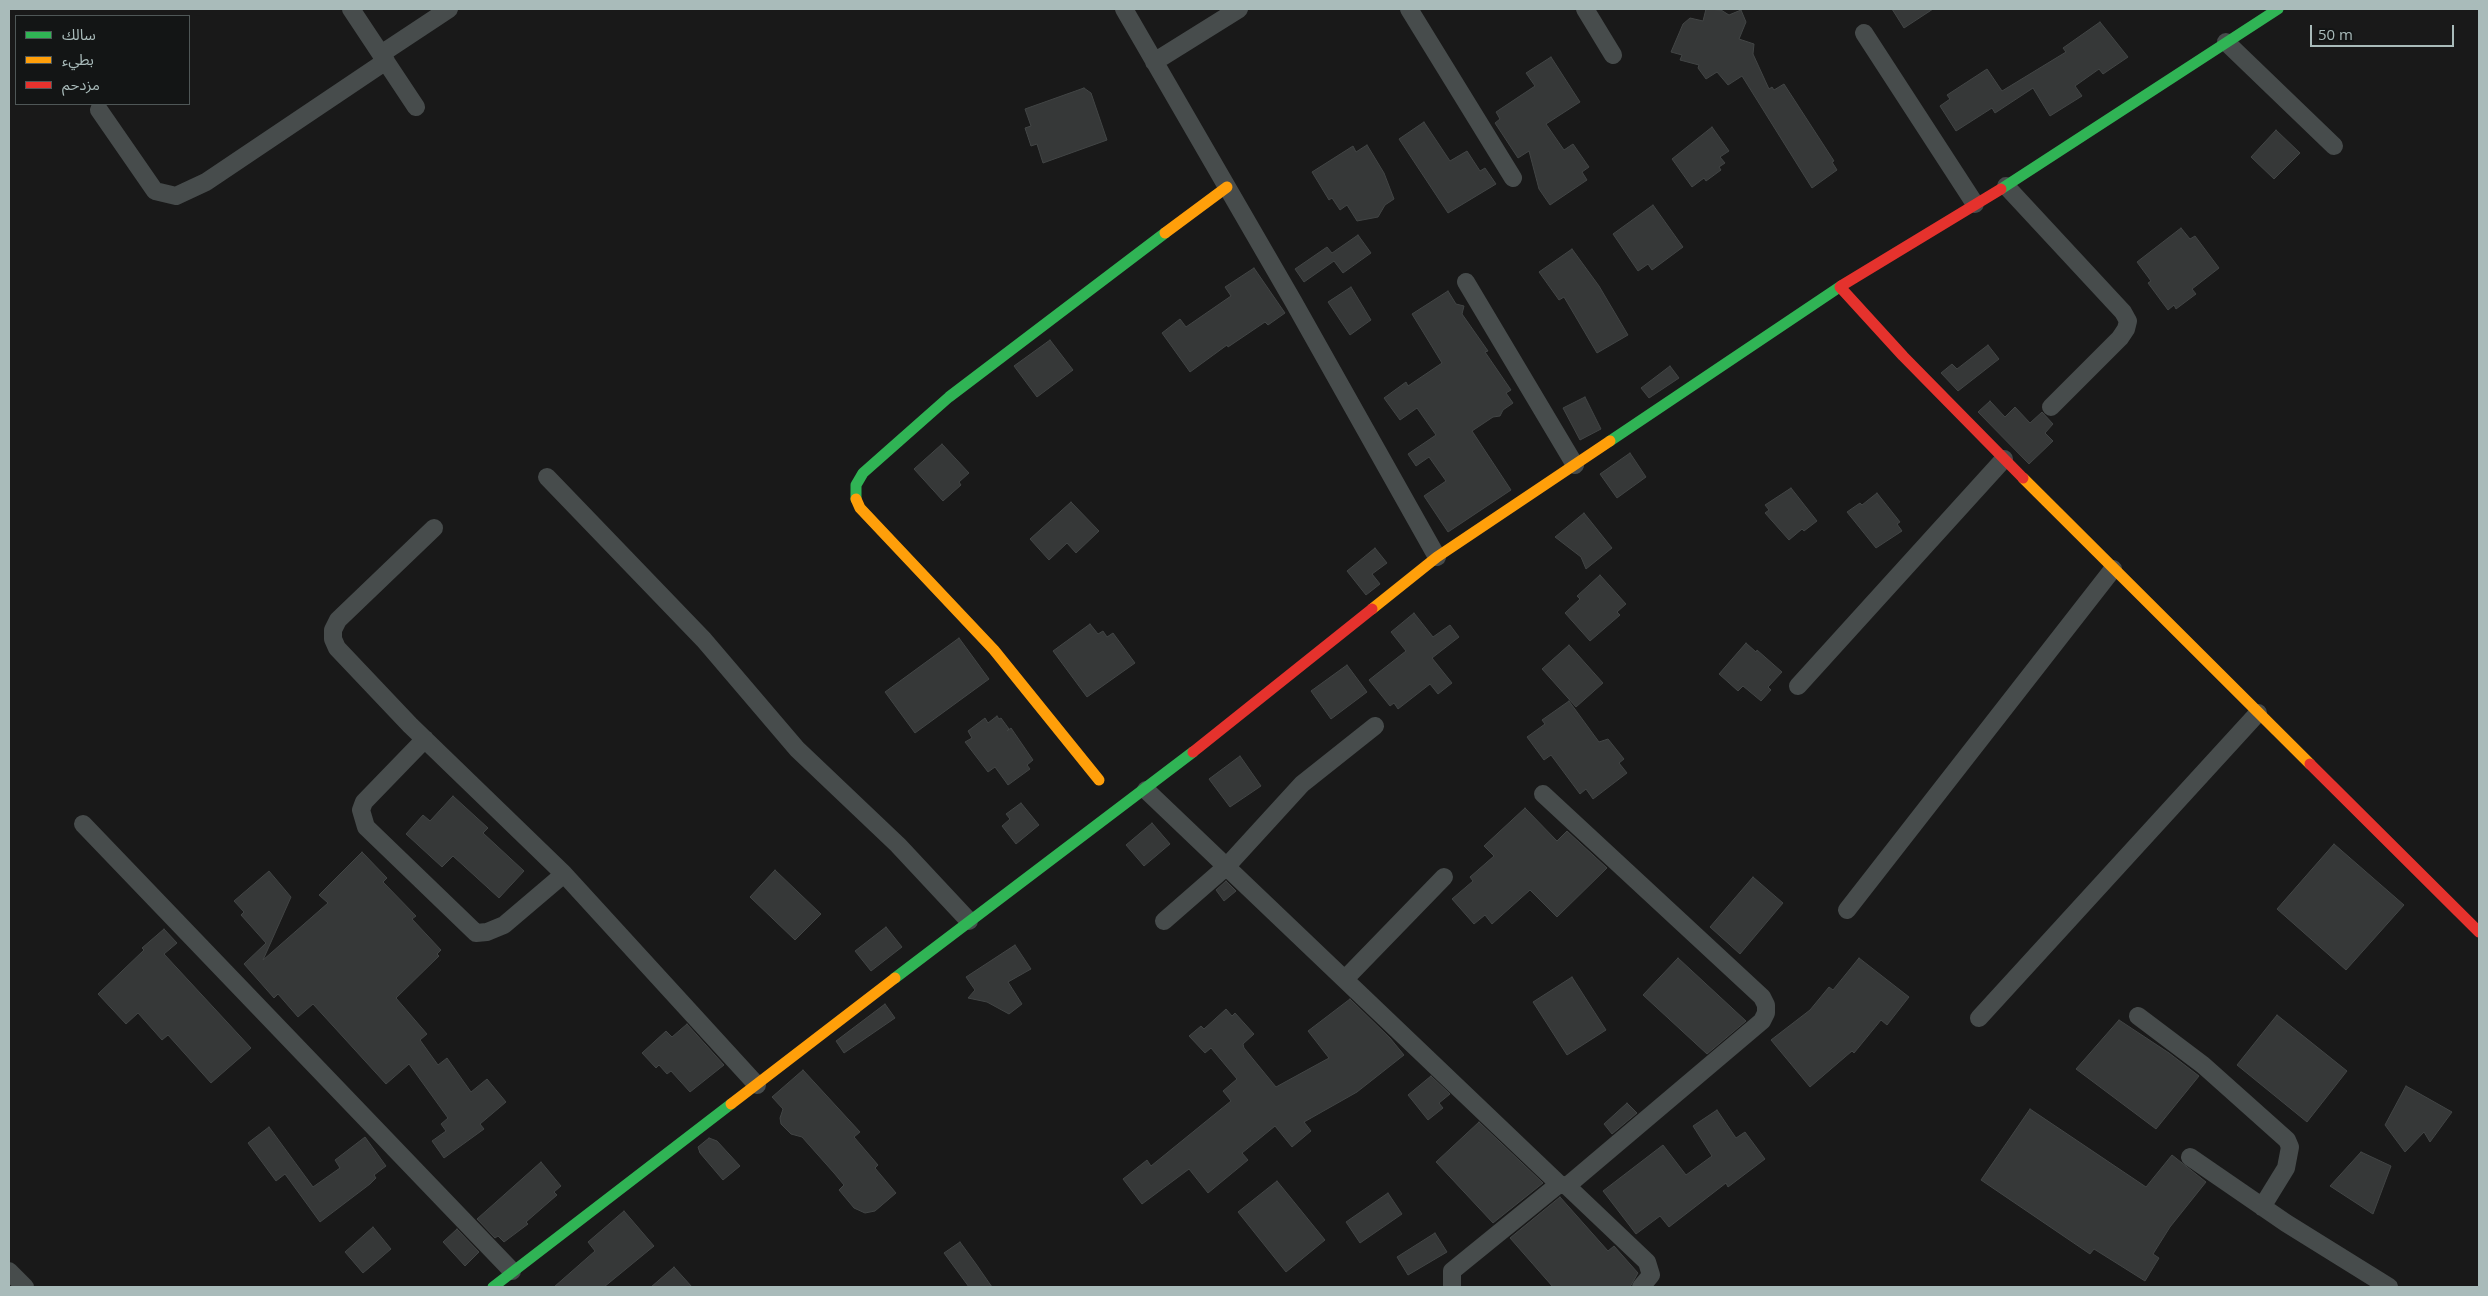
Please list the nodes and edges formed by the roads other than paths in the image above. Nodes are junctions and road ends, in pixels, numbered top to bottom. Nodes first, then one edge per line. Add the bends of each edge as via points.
1 (351, 9) edge
2 (448, 9) edge
3 (1124, 9) edge
4 (1239, 9) edge
5 (1409, 9) edge
6 (1585, 9) edge
7 (2278, 9) edge
8 (1864, 33) dead end
9 (2226, 42) junction
10 (1613, 55) dead end
11 (383, 58) junction
12 (1154, 62) junction
13 (416, 107) dead end
14 (99, 110) dead end
15 (2334, 146) dead end
16 (1513, 178) dead end
17 (2006, 186) junction
18 (1227, 187) junction
19 (1975, 204) junction
20 (1466, 282) dead end
21 (1840, 287) junction
22 (2051, 408) dead end
23 (2004, 459) junction
24 (1575, 465) junction
25 (547, 477) dead end
26 (434, 528) dead end
27 (1437, 557) junction
28 (2113, 569) junction
29 (1798, 686) dead end
30 (2258, 713) junction
31 (1375, 726) dead end
32 (425, 739) junction
33 (1100, 780) dead end
34 (1146, 790) junction
35 (1543, 794) dead end
36 (83, 824) dead end
37 (1227, 866) junction
38 (564, 874) junction
39 (1444, 877) dead end
40 (1847, 910) dead end
41 (969, 921) junction
42 (1164, 921) dead end
43 (2479, 932) edge
44 (1345, 979) junction
45 (2138, 1016) dead end
46 (1979, 1018) dead end
47 (756, 1085) junction
48 (2190, 1157) dead end
49 (1563, 1185) junction
50 (2262, 1207) junction
51 (9, 1271) edge
52 (512, 1271) junction
53 (25, 1287) edge
54 (493, 1287) edge
55 (1452, 1287) edge
56 (1642, 1287) edge
57 (2389, 1287) edge

1 - 11 street
2 - 11 street
3 - 12 street
4 - 12 street
5 - 16 street
6 - 10 street
7 - 9 street
8 - 19 street
9 - 15 street
9 - 17 street
11 - 13 street
11 - 14 street via 206,182 176,196 154,191
12 - 18 street
17 - 19 street
17 - 22 street via 2128,321 2120,338
18 - 27 street
18 - 33 street via 950,397 863,473 856,485 855,497 860,508 994,650
19 - 21 street
20 - 24 street
21 - 23 street
21 - 24 street
23 - 28 street
23 - 29 street
24 - 27 street
25 - 41 street via 704,640 797,749 898,845
26 - 32 street via 338,620 333,630 337,648
27 - 34 street
28 - 30 street
28 - 40 street
30 - 43 street
30 - 46 street
31 - 37 street via 1302,784
32 - 38 street
32 - 38 street via 364,802 361,810 366,827 476,933 504,925
34 - 37 street
34 - 41 street
35 - 49 street via 1762,997 1766,1005 1762,1021
36 - 52 street
37 - 42 street
37 - 44 street
38 - 47 street
39 - 44 street
41 - 47 street
44 - 49 street
45 - 50 street via 2203,1065 2286,1140 2290,1147 2286,1168
47 - 52 street
48 - 50 street
49 - 55 street via 1452,1271
49 - 56 street via 1647,1262 1652,1276
50 - 57 street
51 - 53 street
52 - 54 street

